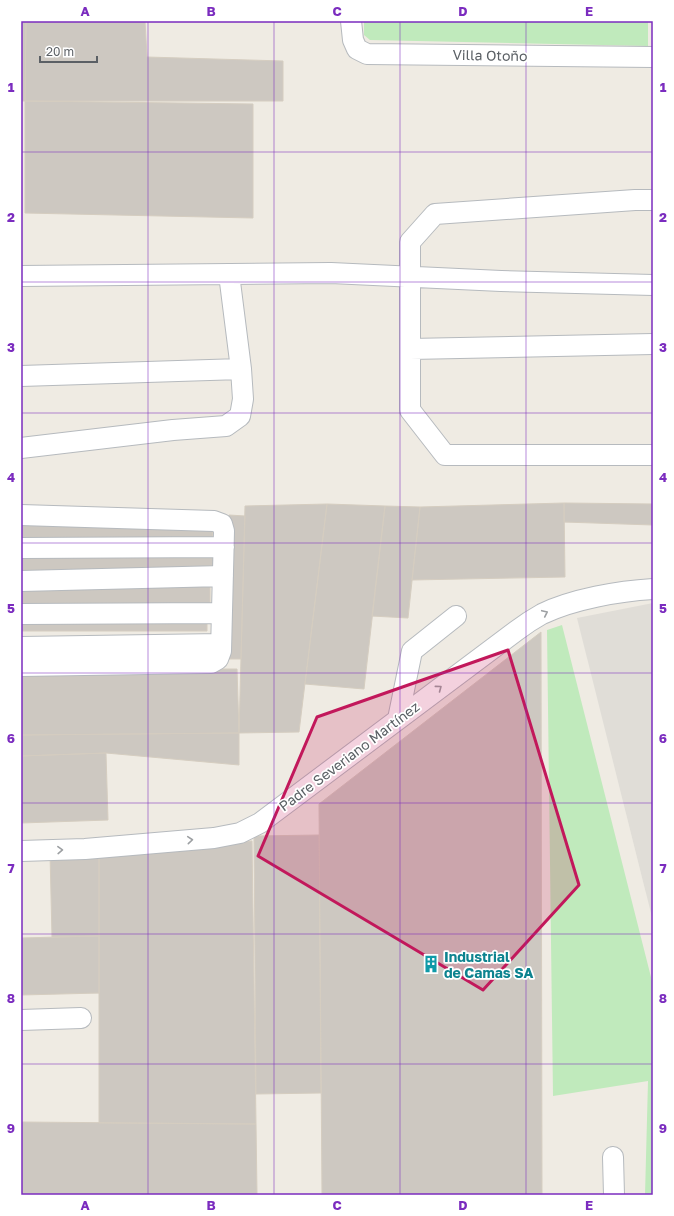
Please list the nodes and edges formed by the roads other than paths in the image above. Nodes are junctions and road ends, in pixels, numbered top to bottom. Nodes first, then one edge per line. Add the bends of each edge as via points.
1 (351, 21) edge
2 (653, 57) edge
3 (653, 200) edge
4 (229, 274) junction
5 (21, 276) edge
6 (410, 277) junction
7 (653, 284) edge
8 (653, 344) edge
9 (410, 349) junction
10 (241, 369) junction
11 (21, 376) edge
12 (21, 448) edge
13 (653, 455) edge
14 (21, 515) edge
15 (224, 547) junction
16 (21, 548) edge
17 (223, 576) junction
18 (21, 581) edge
19 (653, 589) edge
20 (222, 613) junction
21 (21, 614) edge
22 (456, 616) dead end
23 (221, 644) junction
24 (21, 647) edge
25 (21, 666) edge
26 (398, 719) junction
27 (21, 852) edge
28 (81, 1018) dead end
29 (21, 1020) edge
30 (613, 1157) dead end
31 (614, 1195) edge

1 - 2 street, Villa Otoño via 353,40 357,49 367,54
3 - 6 street via 434,214 410,242
4 - 5 street
4 - 6 street via 331,273
4 - 10 street
6 - 7 street
6 - 9 street
8 - 9 street
9 - 13 street via 410,410 445,456
10 - 11 street
10 - 12 street via 243,399 240,416 226,426
14 - 15 street via 214,520 222,524
15 - 16 street
15 - 17 street
17 - 18 street
17 - 20 street
26 -> 19 street, Padre Severiano Martínez via 542,614 573,601
20 - 21 street
20 - 23 street
22 - 26 street via 412,651
23 - 24 street
23 - 25 street via 218,659 211,663
27 -> 26 street, Padre Severiano Martínez via 199,840 240,834 260,823
28 - 29 street
30 - 31 street

